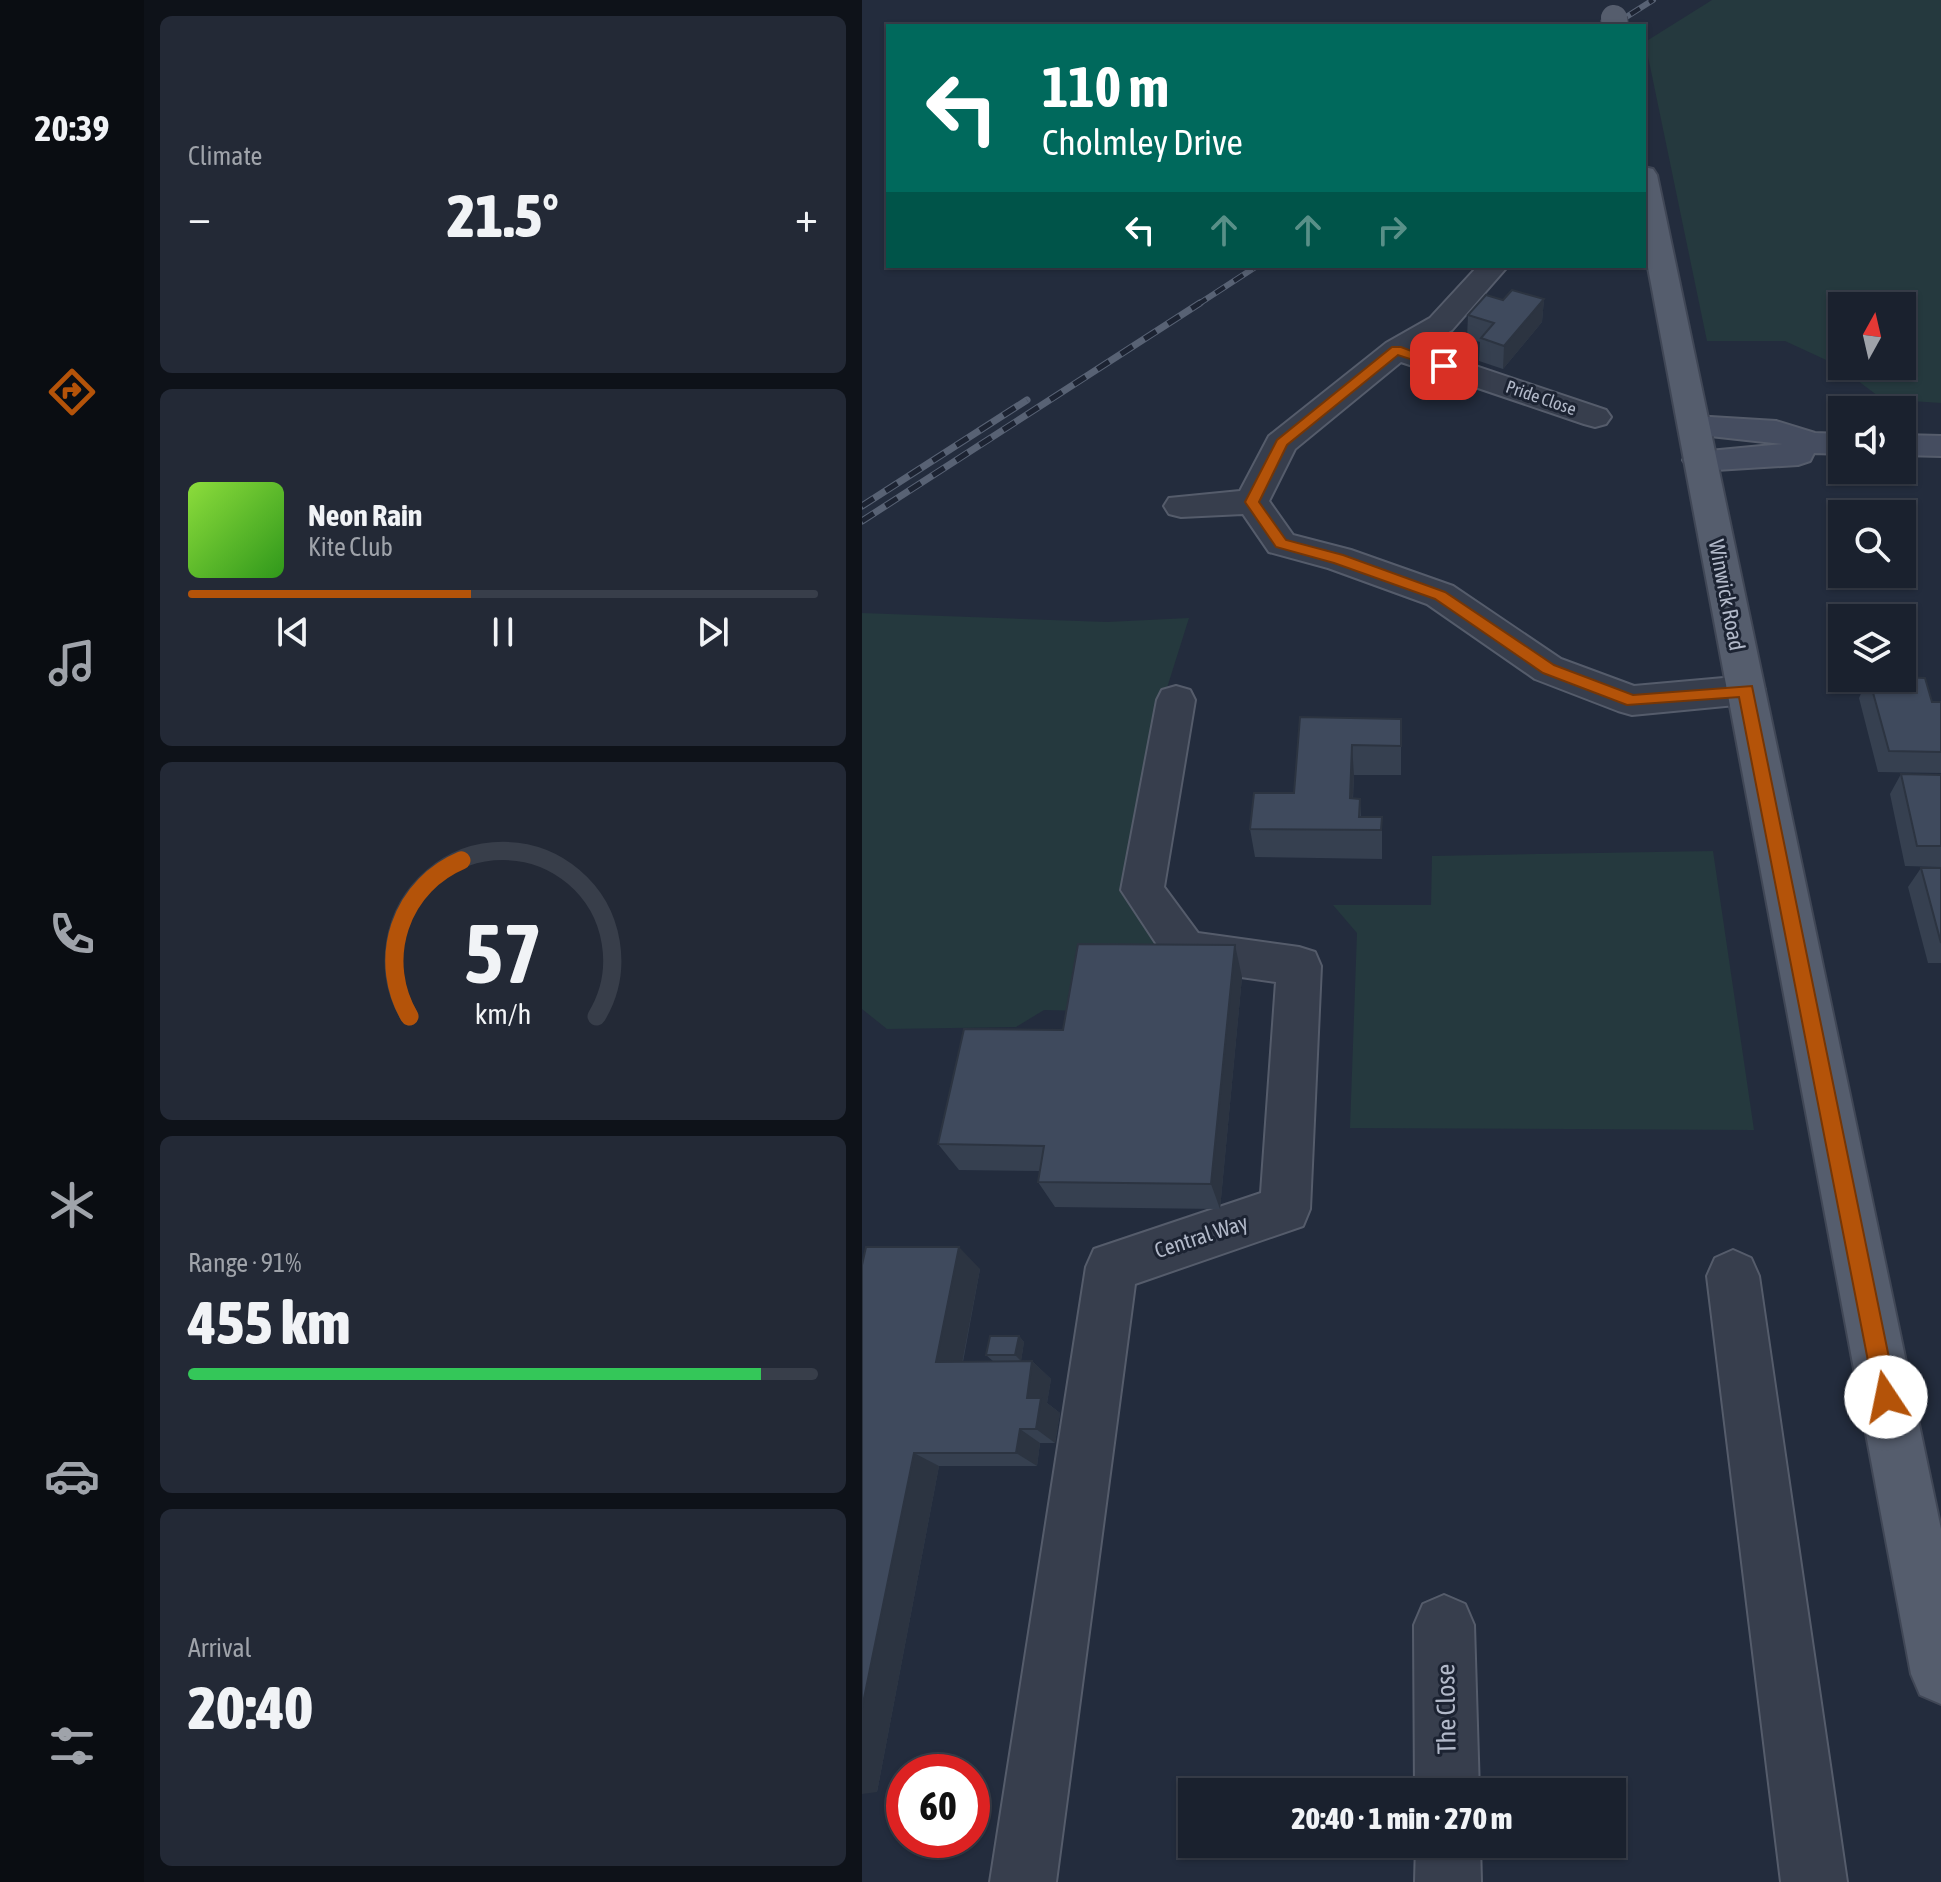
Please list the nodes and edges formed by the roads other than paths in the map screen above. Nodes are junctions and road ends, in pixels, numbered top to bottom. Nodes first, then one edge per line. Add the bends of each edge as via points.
1 (1646, 185) edge
2 (1492, 268) edge
3 (1397, 350) junction
4 (1595, 417) dead end
5 (1697, 443) junction
6 (1827, 444) edge
7 (1916, 445) edge
8 (1941, 446) edge
9 (1252, 502) junction
10 (1181, 506) dead end
11 (1746, 690) junction
12 (1176, 700) dead end
13 (1733, 1276) dead end
14 (1444, 1625) dead end
15 (1941, 1674) edge
16 (1447, 1778) edge
17 (1448, 1858) edge
18 (1023, 1882) edge
19 (1448, 1882) edge
20 (1814, 1882) edge

1 - 5 main road, Winwick Road
2 - 3 street via 1441,324
3 - 4 street, Pride Close
3 - 9 street via 1281,443
5 - 6 main road via 1802,454
5 - 11 main road, Winwick Road
7 - 8 main road
9 - 10 street
9 - 11 street via 1281,544 1440,595 1548,669 1632,701
11 - 15 main road, Winwick Road
12 - 18 street, Central Way via 1142,890 1185,950 1299,966 1285,1209 1112,1267
13 - 20 street
14 - 16 street, The Close
17 - 19 street

